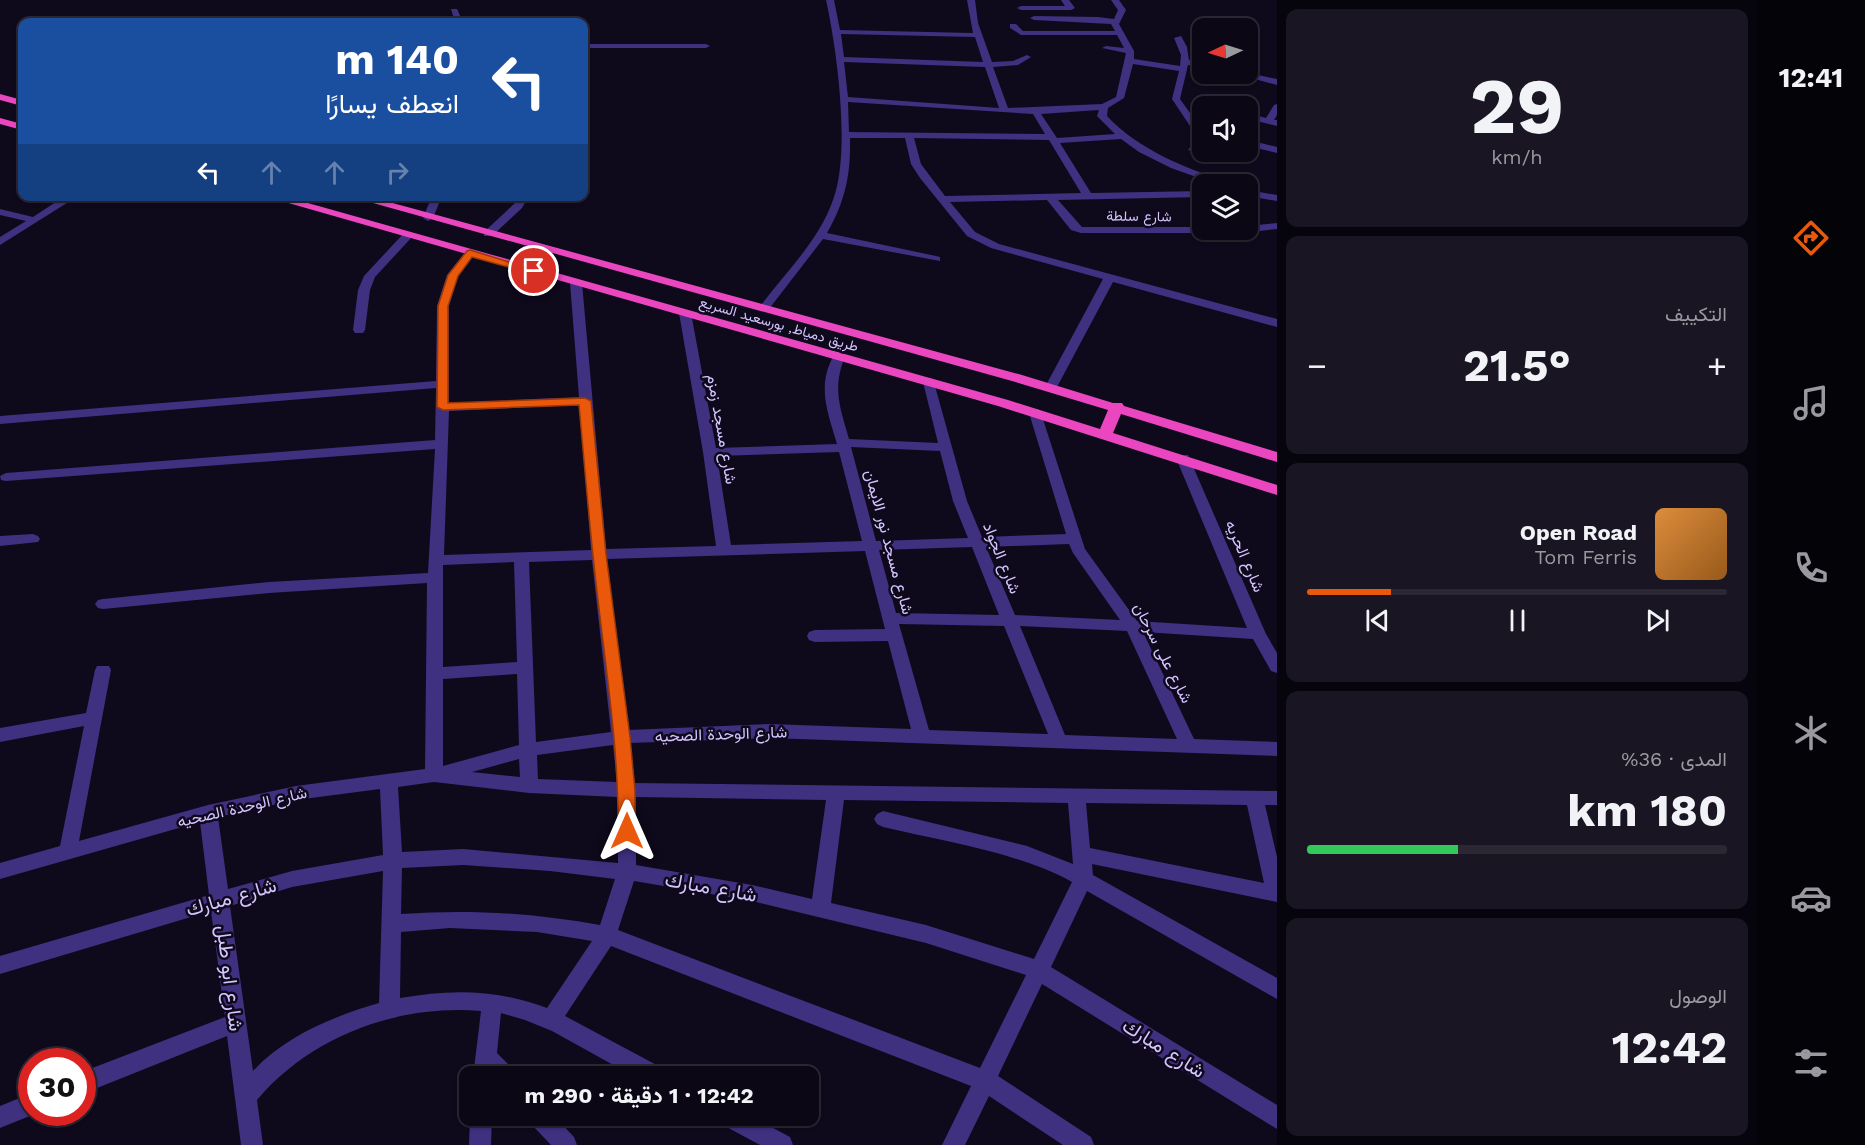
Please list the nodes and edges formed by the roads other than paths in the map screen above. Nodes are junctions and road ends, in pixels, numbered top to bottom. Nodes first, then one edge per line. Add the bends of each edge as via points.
1 (830, 0) edge
2 (971, 0) edge
3 (1114, 0) edge
4 (1065, 4) edge
5 (1021, 8) dead end
6 (454, 11) dead end
7 (457, 18) edge
8 (1034, 18) dead end
9 (1073, 18) junction
10 (1116, 22) junction
11 (1012, 26) dead end
12 (837, 32) junction
13 (1120, 33) junction
14 (978, 35) junction
15 (1178, 38) dead end
16 (588, 46) edge
17 (706, 46) dead end
18 (1106, 48) dead end
19 (1130, 56) junction
20 (1027, 57) dead end
21 (840, 59) junction
22 (988, 65) junction
23 (1185, 65) junction
24 (1192, 65) edge
25 (1258, 78) edge
26 (1277, 82) edge
27 (0, 97) edge
28 (844, 99) junction
29 (18, 102) edge
30 (1104, 107) junction
31 (1277, 107) edge
32 (1005, 110) junction
33 (1036, 112) junction
34 (1258, 118) edge
35 (1189, 119) junction
36 (1192, 119) edge
37 (0, 121) edge
38 (1192, 122) edge
39 (1273, 122) edge
40 (18, 126) edge
41 (844, 135) junction
42 (909, 136) junction
43 (1124, 136) junction
44 (1053, 139) junction
45 (1258, 145) edge
46 (1277, 150) edge
47 (1198, 174) edge
48 (1192, 194) edge
49 (1258, 195) edge
50 (1088, 196) junction
51 (1050, 197) junction
52 (1277, 198) edge
53 (942, 199) junction
54 (65, 201) edge
55 (286, 201) edge
56 (370, 201) edge
57 (435, 201) edge
58 (521, 201) edge
59 (0, 212) edge
60 (428, 218) junction
61 (35, 220) junction
62 (1277, 226) edge
63 (1258, 228) edge
64 (1192, 230) edge
65 (488, 234) junction
66 (408, 236) junction
67 (819, 236) junction
68 (1, 240) edge
69 (470, 253) junction
70 (936, 259) dead end
71 (1110, 277) junction
72 (576, 283) junction
73 (765, 307) junction
74 (685, 313) junction
75 (1277, 323) edge
76 (359, 330) dead end
77 (839, 356) junction
78 (1017, 378) junction
79 (929, 382) junction
80 (443, 384) junction
81 (1051, 387) junction
82 (585, 401) junction
83 (1003, 403) junction
84 (1117, 406) junction
85 (443, 407) junction
86 (1035, 413) junction
87 (0, 420) edge
88 (1105, 434) junction
89 (442, 444) junction
90 (844, 445) junction
91 (945, 447) junction
92 (710, 452) junction
93 (1277, 457) edge
94 (1183, 458) junction
95 (6, 477) dead end
96 (1277, 490) edge
97 (33, 539) dead end
98 (1074, 539) junction
99 (0, 541) edge
100 (977, 542) junction
101 (871, 545) junction
102 (724, 550) junction
103 (599, 554) junction
104 (521, 557) junction
105 (436, 560) junction
106 (435, 578) junction
107 (103, 604) dead end
108 (891, 618) junction
109 (1008, 619) junction
110 (1132, 625) junction
111 (1258, 634) junction
112 (895, 635) junction
113 (815, 636) dead end
114 (524, 667) junction
115 (1277, 667) edge
116 (102, 669) dead end
117 (434, 674) junction
118 (93, 718) junction
119 (0, 735) edge
120 (622, 737) junction
121 (922, 737) junction
122 (1059, 741) junction
123 (1189, 746) junction
124 (1277, 749) edge
125 (527, 750) junction
126 (434, 775) junction
127 (389, 781) junction
128 (529, 786) junction
129 (627, 791) junction
130 (836, 793) junction
131 (1076, 794) junction
132 (1254, 797) junction
133 (1277, 798) edge
134 (208, 812) junction
135 (883, 819) dead end
136 (68, 851) junction
137 (1082, 854) junction
138 (393, 861) junction
139 (0, 871) edge
140 (627, 872) junction
141 (1084, 878) junction
142 (1277, 894) edge
143 (220, 899) junction
144 (820, 909) junction
145 (392, 924) junction
146 (607, 935) junction
147 (0, 965) edge
148 (1038, 970) junction
149 (1277, 989) edge
150 (492, 1002) junction
151 (390, 1008) junction
152 (551, 1020) junction
153 (236, 1022) junction
154 (485, 1066) edge
155 (636, 1066) edge
156 (96, 1077) edge
157 (984, 1080) junction
158 (246, 1096) junction
159 (18, 1109) edge
160 (0, 1116) edge
161 (1277, 1118) edge
162 (481, 1126) edge
163 (548, 1126) edge
164 (747, 1126) edge
165 (252, 1145) edge
166 (480, 1145) edge
167 (566, 1145) edge
168 (782, 1145) edge
169 (953, 1145) edge
170 (1083, 1145) edge

1 - 12 street
2 - 14 street
3 - 10 street via 1122,10
4 - 5 street
4 - 9 street
6 - 7 street
8 - 9 street
9 - 10 street
10 - 13 street
11 - 13 street via 1021,33
12 - 14 street
12 - 21 street
13 - 19 street
14 - 22 street
15 - 23 street via 1186,54
16 - 17 street
18 - 19 street
19 - 23 street
19 - 30 street via 1120,98
20 - 22 street via 1015,63
21 - 22 street
21 - 28 street
22 - 32 street
23 - 24 street
23 - 35 street via 1176,99
25 - 26 street
27 - 29 highway
28 - 32 street
28 - 41 street
30 - 33 street
30 - 43 street via 1102,116
31 - 39 street
32 - 33 street
33 - 44 street
34 - 39 street
35 - 36 street
35 - 38 street
37 - 40 highway
41 - 42 street
41 - 67 street via 843,184 838,203
42 - 44 street
42 - 53 street via 920,171
43 - 44 street
43 - 47 street via 1164,161
44 - 50 street
45 - 46 street
48 - 50 street
49 - 52 street
50 - 51 street
51 - 53 street
51 - 64 street, شارع سلطة via 1075,228 1081,230
53 - 71 street via 971,234 986,243
54 - 61 street
55 - 66 highway, طريق دمياط, بورسعيد السريع
56 - 60 highway, طريق دمياط, بورسعيد السريع
57 - 60 street
58 - 65 street
59 - 61 street
60 - 65 highway, طريق دمياط, بورسعيد السريع
61 - 68 street
62 - 63 street
65 - 73 highway, طريق دمياط, بورسعيد السريع
66 - 69 highway, طريق دمياط, بورسعيد السريع
66 - 76 street via 370,276 364,290
67 - 70 street
67 - 73 street
69 - 72 highway, طريق دمياط, بورسعيد السريع
69 - 80 street via 453,275 443,306
71 - 75 street
71 - 81 street
72 - 74 highway, طريق دمياط, بورسعيد السريع
72 - 82 street
73 - 78 highway, طريق دمياط, بورسعيد السريع
74 - 77 highway, طريق دمياط, بورسعيد السريع
74 - 92 street, شارع مسجد زمزم
77 - 79 highway, طريق دمياط, بورسعيد السريع
77 - 90 street, شارع مسجد نور الايمان via 830,395
78 - 81 highway, طريق دمياط, بورسعيد السريع
78 - 83 highway
79 - 83 highway, طريق دمياط, بورسعيد السريع
79 - 91 street, شارع الجواد
80 - 85 street
80 - 87 street
81 - 84 highway, طريق دمياط, بورسعيد السريع
82 - 85 street
82 - 103 street
83 - 86 highway, طريق دمياط, بورسعيد السريع
84 - 88 highway
84 - 93 highway, طريق دمياط, بورسعيد السريع
85 - 89 street
86 - 88 highway, طريق دمياط, بورسعيد السريع
86 - 98 street, شارع على سرحان
88 - 94 highway, طريق دمياط, بورسعيد السريع
89 - 95 street
89 - 105 street
90 - 91 street
90 - 92 street
90 - 101 street, شارع مسجد نور الايمان
91 - 100 street, شارع الجواد via 960,501
92 - 102 street, شارع مسجد زمزم
94 - 96 highway, طريق دمياط, بورسعيد السريع
94 - 111 street, شارع الحريه
97 - 99 street
98 - 100 street
98 - 110 street, شارع على سرحان
100 - 101 street
100 - 109 street, شارع الجواد
101 - 102 street
101 - 108 street, شارع مسجد نور الايمان
102 - 103 street
103 - 104 street
103 - 120 street
104 - 105 street
104 - 114 street
105 - 106 street
106 - 107 street via 330,582
106 - 117 street
108 - 109 street
108 - 112 street, شارع مسجد نور الايمان
109 - 110 street
109 - 122 street, شارع الجواد
110 - 111 street
110 - 123 street, شارع على سرحان
111 - 115 street, شارع الحريه
112 - 113 street
112 - 121 street, شارع مسجد نور الايمان
114 - 117 street
114 - 125 street
116 - 118 street
117 - 126 street
118 - 119 street
118 - 136 street
120 - 121 street, شارع الوحدة الصحيه via 770,731
120 - 125 street, شارع الوحدة الصحيه
120 - 129 street
121 - 122 street, شارع الوحدة الصحيه
122 - 123 street, شارع الوحدة الصحيه
123 - 124 street, شارع الوحدة الصحيه
125 - 126 street, شارع الوحدة الصحيه
125 - 128 street
126 - 127 street, شارع الوحدة الصحيه
126 - 128 street
127 - 134 street, شارع الوحدة الصحيه via 296,793
127 - 138 street
128 - 129 street
129 - 130 street
129 - 140 street
130 - 131 street
130 - 144 street
131 - 132 street
131 - 137 street
132 - 133 street
132 - 142 street
134 - 136 street, شارع الوحدة الصحيه
134 - 143 street, شارع ابو طبل
135 - 141 street via 1027,854
136 - 139 street, شارع الوحدة الصحيه
137 - 141 street
137 - 142 street
138 - 140 street, شارع مبارك via 463,857
138 - 143 street, شارع مبارك via 292,879
138 - 145 street
140 - 144 street, شارع مبارك
140 - 146 street
141 - 148 street
141 - 149 street
143 - 147 street, شارع مبارك
143 - 153 street, شارع ابو طبل
144 - 148 street, شارع مبارك via 926,934
145 - 146 street via 450,919 537,923
145 - 151 street
146 - 152 street
146 - 157 street
148 - 157 street
148 - 161 street, شارع مبارك
150 - 151 street
150 - 152 street
150 - 154 street
151 - 158 street via 330,1029 276,1063
152 - 155 street
153 - 156 street
153 - 158 street, شارع ابو طبل
157 - 169 street
157 - 170 street
158 - 165 street, شارع ابو طبل
159 - 160 street
162 - 166 street
163 - 167 street
164 - 168 street

